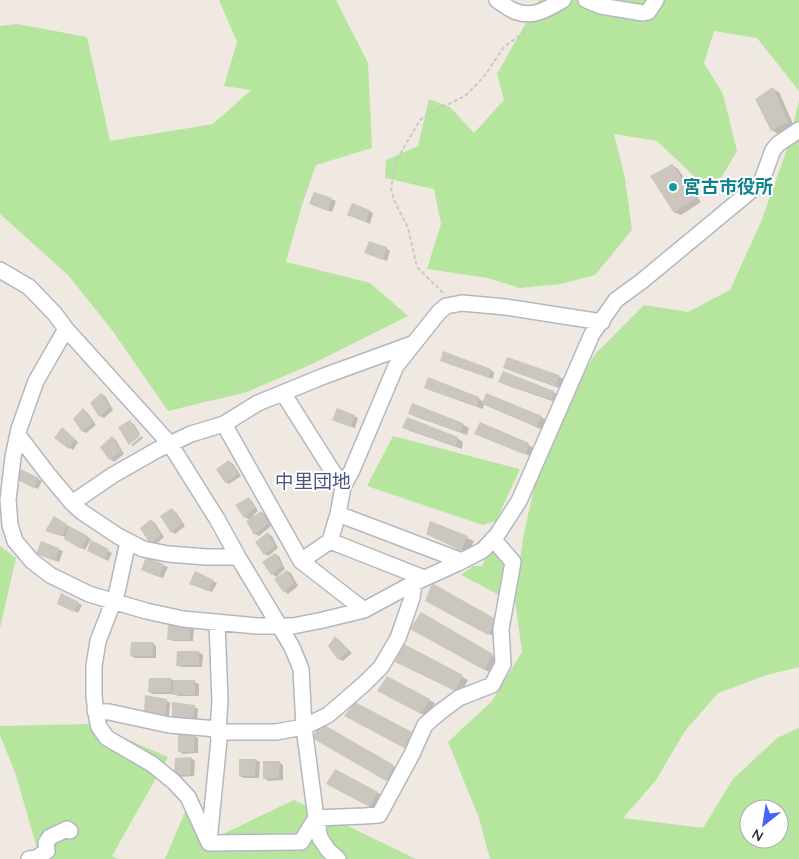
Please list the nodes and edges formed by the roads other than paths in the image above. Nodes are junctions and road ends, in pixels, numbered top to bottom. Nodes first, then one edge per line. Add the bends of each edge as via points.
1 (496, 0) edge
2 (563, 0) edge
3 (586, 0) edge
4 (656, 0) edge
5 (799, 130) edge
6 (0, 270) edge
7 (602, 322) junction
8 (66, 329) junction
9 (412, 344) junction
10 (283, 393) junction
11 (224, 424) junction
12 (18, 435) junction
13 (170, 444) junction
14 (359, 454) junction
15 (331, 469) junction
16 (343, 487) junction
17 (72, 503) junction
18 (338, 514) junction
19 (493, 539) junction
20 (126, 540) junction
21 (330, 541) junction
22 (238, 558) junction
23 (462, 561) junction
24 (301, 562) junction
25 (419, 580) junction
26 (114, 601) junction
27 (364, 610) junction
28 (217, 622) junction
29 (280, 627) junction
30 (95, 711) junction
31 (304, 727) junction
32 (219, 730) junction
33 (316, 818) junction
34 (70, 831) dead end
35 (209, 843) junction
36 (29, 859) edge
37 (338, 859) edge

1 - 2 street via 516,12 527,14
3 - 4 street via 601,6 643,13 648,12
5 - 7 street via 773,150 762,180 753,189 616,300
6 - 8 street via 29,287
7 - 9 street via 506,307 453,304 439,312
7 - 19 street via 592,334 519,501
8 - 12 street via 36,381
8 - 13 street
9 - 10 street
9 - 14 street via 396,366
10 - 11 street via 258,403
10 - 15 street
11 - 13 street
11 - 24 street
12 - 17 street
12 - 26 street via 12,457 8,500 15,540 32,561 50,575 89,594
13 - 17 street via 113,475
13 - 22 street
14 - 15 street
14 - 16 street
15 - 16 street
16 - 18 street
17 - 20 street
18 - 21 street
18 - 23 street
19 - 23 street via 483,550
19 - 33 street via 513,562 500,629 503,664 492,685 459,698 425,725 379,815
20 - 22 street via 143,549 168,554
20 - 26 street via 128,546
21 - 24 street
21 - 25 street
22 - 29 street
23 - 25 street
24 - 27 street
25 - 27 street
25 - 31 street via 398,638 381,667 328,715
26 - 28 street via 183,619
26 - 30 street via 98,642 94,666
27 - 29 street
28 - 29 street
28 - 32 street
29 - 31 street via 301,669
30 - 32 street
30 - 35 street via 99,727 107,738 152,764 188,797
31 - 32 street via 276,732
31 - 33 street
32 - 35 street
33 - 35 street via 301,842
33 - 37 street via 320,838
34 - 36 street via 67,829 50,838 46,842 47,852

